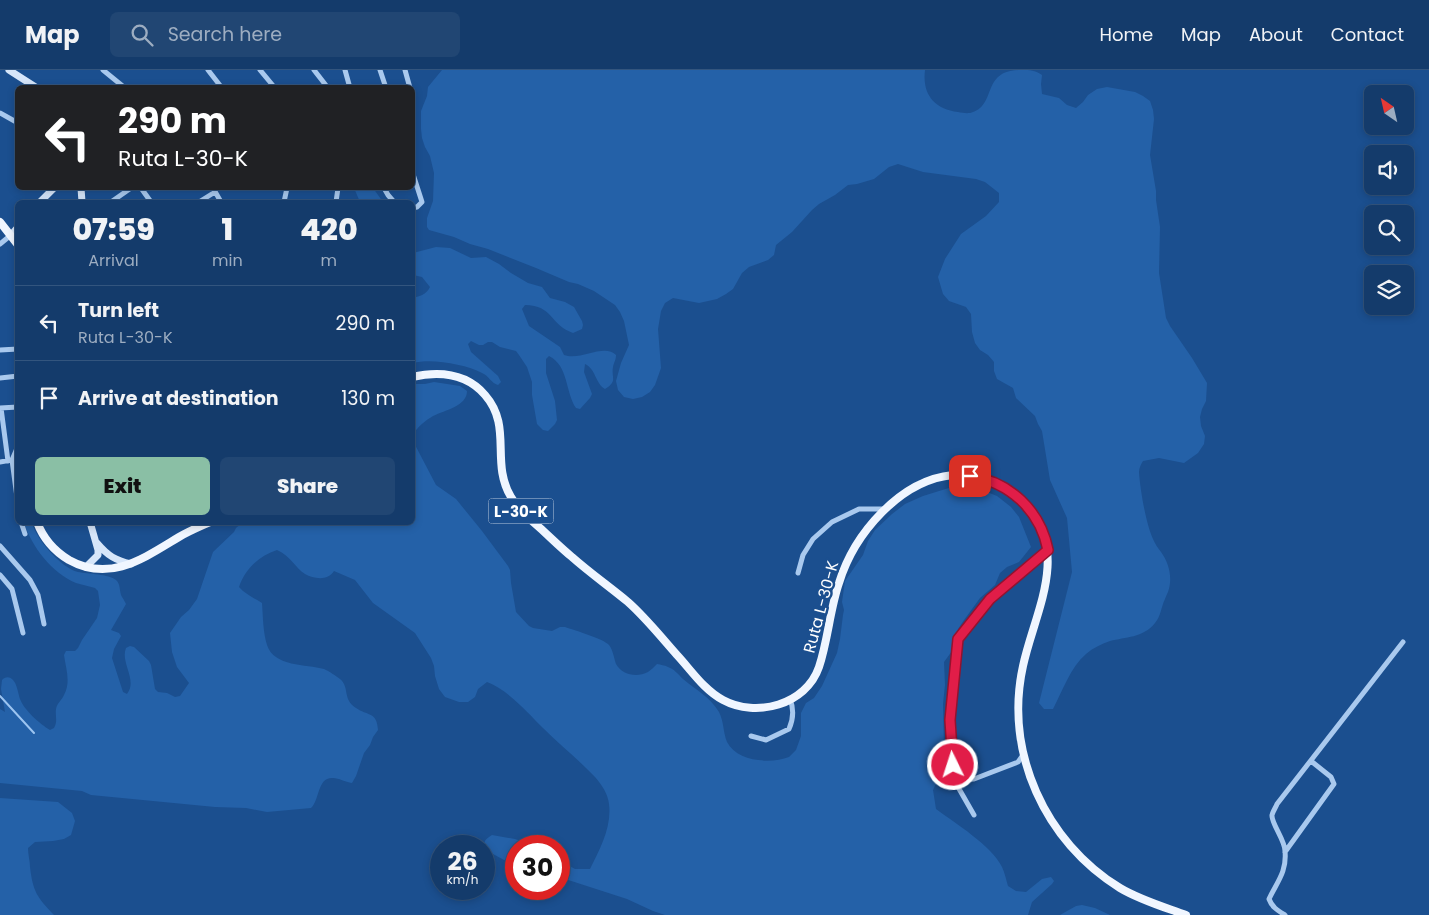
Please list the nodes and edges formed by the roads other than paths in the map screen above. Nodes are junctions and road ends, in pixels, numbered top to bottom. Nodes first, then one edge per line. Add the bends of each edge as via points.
1 (9, 70) edge
2 (103, 70) edge
3 (208, 70) edge
4 (260, 70) edge
5 (314, 70) edge
6 (344, 70) edge
7 (380, 70) edge
8 (405, 70) edge
9 (32, 85) edge
10 (121, 85) edge
11 (220, 85) edge
12 (272, 85) edge
13 (326, 85) edge
14 (349, 85) edge
15 (385, 85) edge
16 (409, 85) edge
17 (0, 113) edge
18 (15, 120) edge
19 (415, 180) edge
20 (52, 190) edge
21 (128, 190) edge
22 (142, 190) edge
23 (214, 190) edge
24 (42, 200) edge
25 (114, 200) edge
26 (149, 200) edge
27 (202, 200) edge
28 (415, 207) edge
29 (0, 222) edge
30 (15, 230) edge
31 (11, 235) junction
32 (15, 241) edge
33 (0, 244) edge
34 (15, 349) edge
35 (0, 350) edge
36 (15, 376) edge
37 (415, 376) edge
38 (0, 378) edge
39 (15, 407) edge
40 (1, 408) edge
41 (15, 451) edge
42 (10, 460) junction
43 (0, 462) edge
44 (15, 489) edge
45 (886, 509) junction
46 (22, 525) edge
47 (38, 525) edge
48 (91, 525) edge
49 (203, 525) edge
50 (25, 534) dead end
51 (95, 541) junction
52 (0, 546) edge
53 (1048, 550) junction
54 (131, 564) junction
55 (86, 567) junction
56 (798, 574) dead end
57 (0, 575) edge
58 (44, 624) dead end
59 (23, 633) dead end
60 (1402, 642) dead end
61 (790, 699) junction
62 (751, 736) dead end
63 (1023, 755) junction
64 (1310, 761) junction
65 (954, 780) junction
66 (974, 815) dead end
67 (1285, 852) junction
68 (1186, 915) edge
69 (1285, 915) edge

1 - 9 street
2 - 10 street
3 - 11 street
4 - 12 street
5 - 13 street
6 - 14 street
7 - 15 street
8 - 16 street
17 - 18 street
19 - 28 street via 422,202
20 - 24 street
21 - 25 street
22 - 26 street
23 - 27 street
29 - 31 main road
30 - 31 street
31 - 32 main road
31 - 33 street
34 - 35 street
36 - 38 street
37 - 61 main road, Ruta L-30-K / L-30-K via 432,373 451,375 471,383 483,393 498,419 502,478 516,505 573,558 629,603 712,693 732,704 754,708
39 - 40 street
40 - 42 street
41 - 42 street
42 - 43 street
42 - 44 street
45 - 53 main road, Ruta L-30-K / L-30-K via 911,490 937,478 962,475 986,479 1009,489 1027,506 1041,526
45 - 56 street via 858,509 832,522 813,539 802,555
45 - 61 main road, Ruta L-30-K / L-30-K via 849,556 836,590 819,668 807,686
46 - 50 street
47 - 55 main road via 55,550
48 - 51 street
49 - 54 main road
51 - 54 street via 110,556
51 - 55 street via 98,555
52 - 58 street via 30,580 38,595
53 - 63 main road, Ruta L-30-K / L-30-K via 1048,577 1023,665 1018,696 1018,726
53 - 65 street via 990,599 958,639 950,720
54 - 55 main road via 118,568
57 - 59 street via 12,589
60 - 64 street
61 - 62 street via 793,713 789,729 766,740
63 - 65 street via 1018,762 974,779
63 - 68 main road, Ruta L-30-K / L-30-K via 1046,813 1078,854 1102,876 1130,894
64 - 67 street via 1272,814
64 - 67 street via 1331,777 1334,784
65 - 66 street
67 - 69 street via 1284,870 1269,898 1275,909

